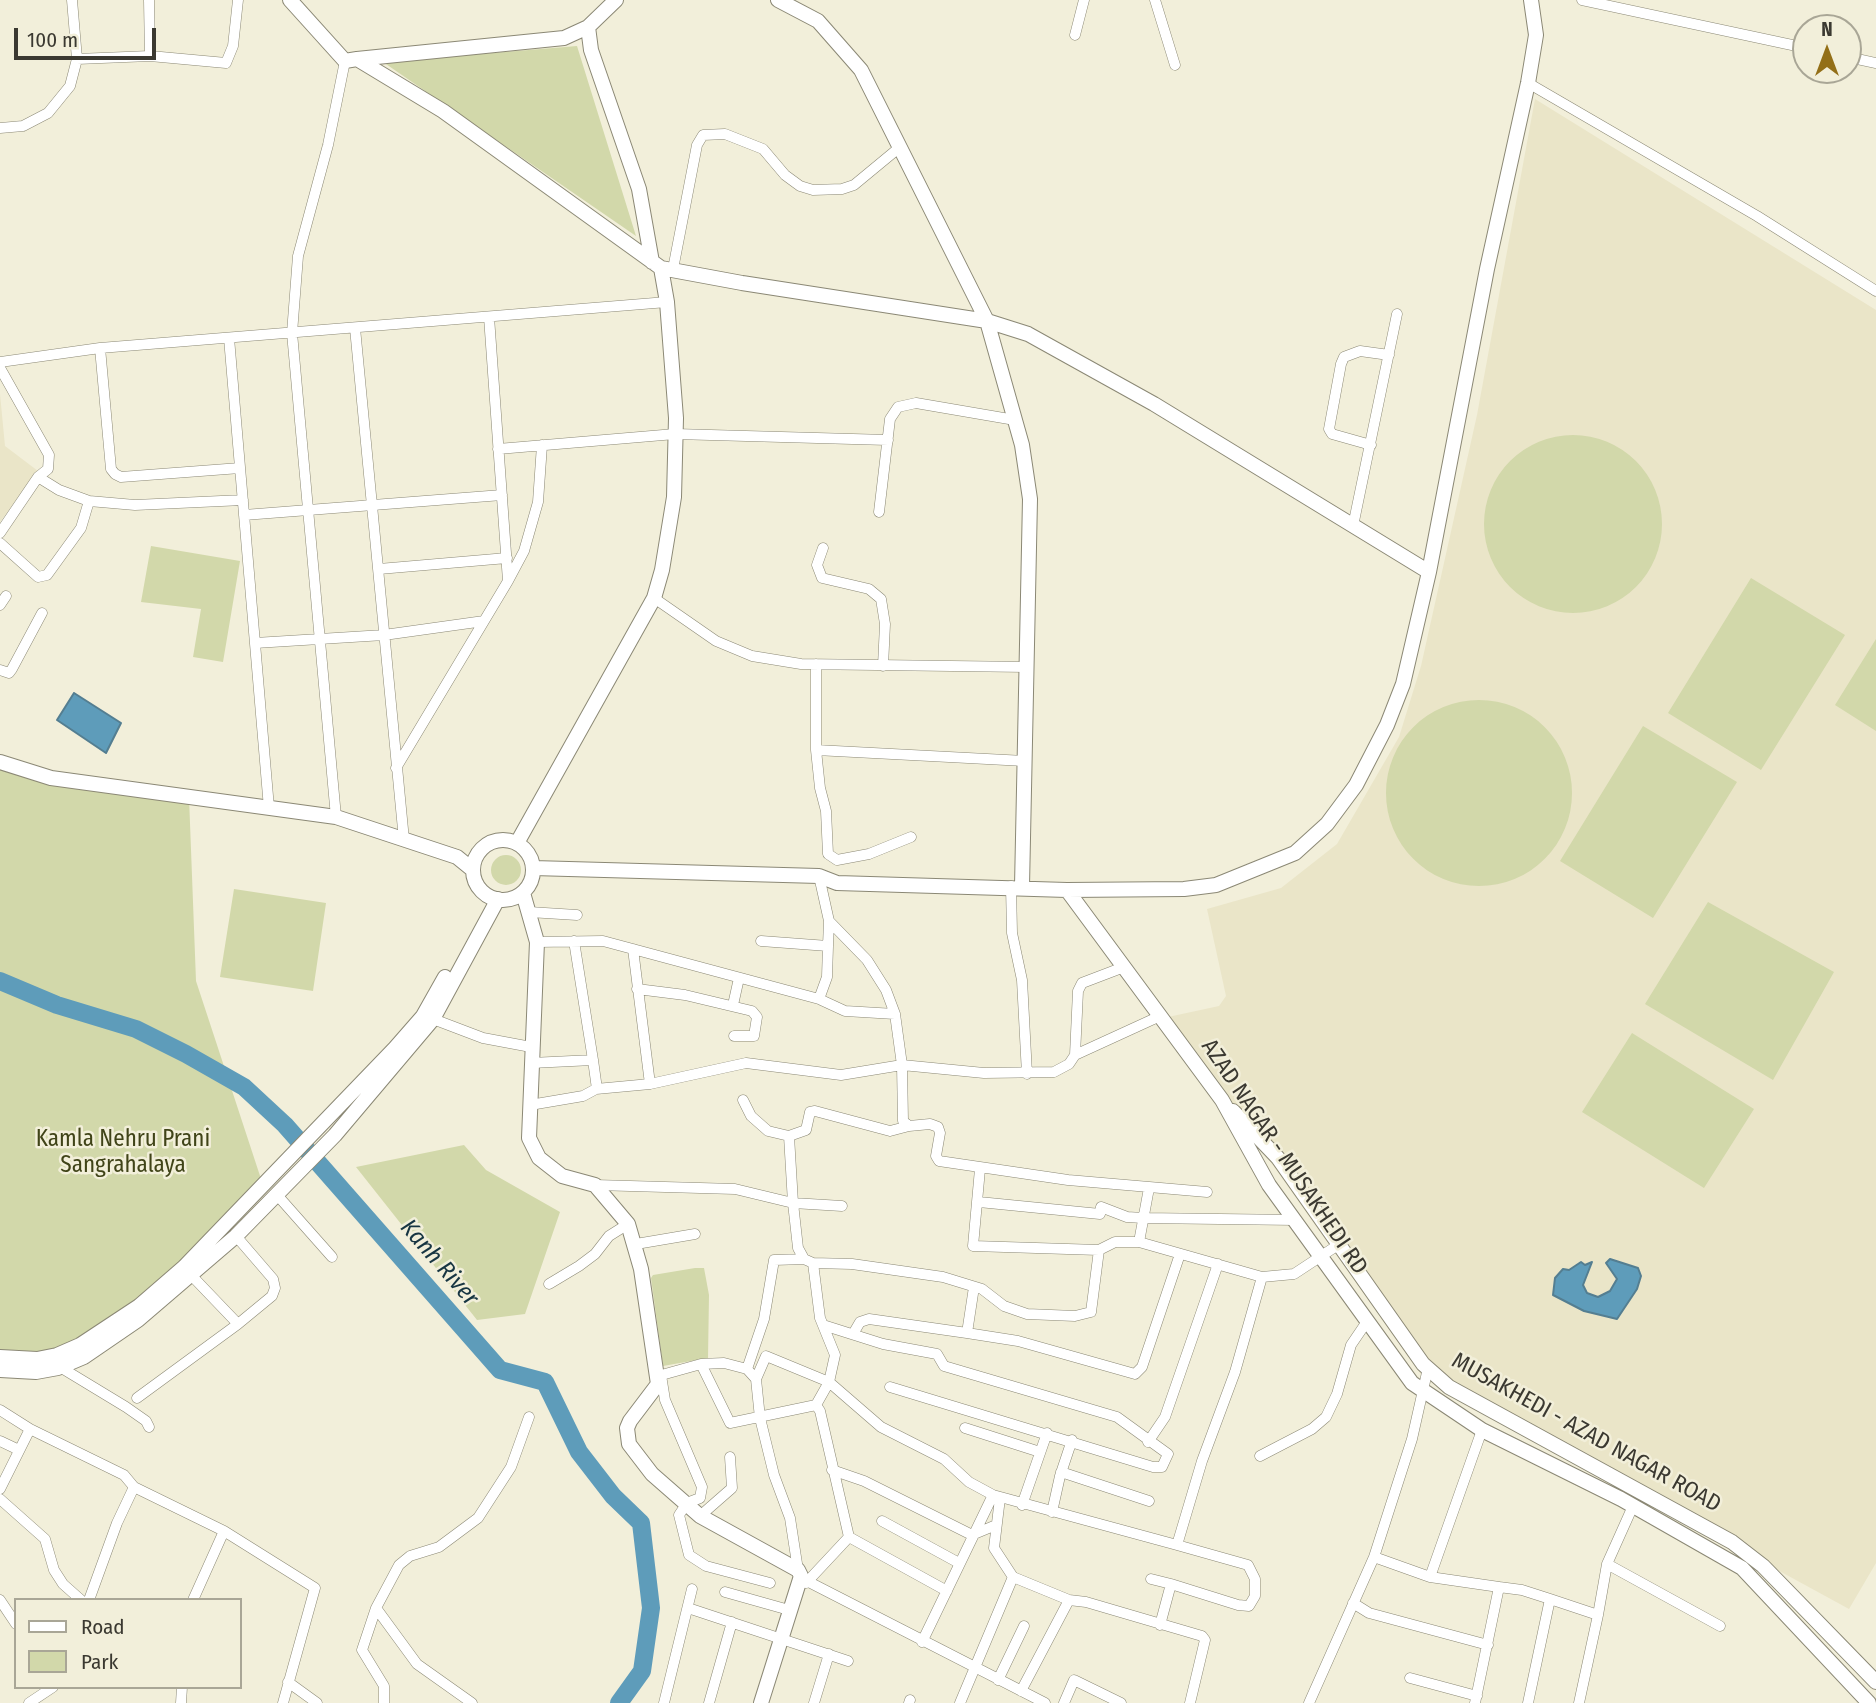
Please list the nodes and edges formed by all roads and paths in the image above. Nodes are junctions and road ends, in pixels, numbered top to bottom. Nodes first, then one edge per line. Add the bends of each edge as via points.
1 (72, 0) edge
2 (149, 0) edge
3 (238, 0) edge
4 (290, 0) edge
5 (616, 0) edge
6 (778, 0) edge
7 (1084, 0) edge
8 (1156, 0) edge
9 (1531, 0) edge
10 (1582, 0) edge
11 (588, 27) junction
12 (1075, 35) dead end
13 (1792, 45) edge
14 (150, 57) junction
15 (77, 59) junction
16 (351, 60) junction
17 (1175, 65) dead end
18 (1528, 83) junction
19 (0, 128) edge
20 (900, 147) junction
21 (662, 266) junction
22 (1876, 291) edge
23 (667, 302) junction
24 (1397, 314) dead end
25 (489, 317) junction
26 (986, 321) junction
27 (355, 328) junction
28 (292, 333) junction
29 (229, 338) junction
30 (100, 348) junction
31 (1389, 355) junction
32 (0, 362) edge
33 (0, 368) edge
34 (1015, 420) junction
35 (675, 434) junction
36 (888, 440) junction
37 (542, 445) junction
38 (1371, 445) junction
39 (498, 449) junction
40 (240, 468) junction
41 (38, 477) junction
42 (502, 495) junction
43 (243, 500) junction
44 (89, 501) junction
45 (372, 505) junction
46 (307, 510) junction
47 (879, 512) dead end
48 (244, 515) junction
49 (1353, 526) junction
50 (0, 533) edge
51 (0, 543) edge
52 (823, 548) dead end
53 (507, 558) junction
54 (379, 569) junction
55 (1429, 572) junction
56 (508, 581) junction
57 (654, 598) junction
58 (42, 613) dead end
59 (484, 621) junction
60 (384, 635) junction
61 (322, 640) junction
62 (255, 643) junction
63 (816, 664) junction
64 (883, 666) junction
65 (1027, 667) junction
66 (0, 670) edge
67 (816, 750) junction
68 (1025, 761) junction
69 (0, 762) edge
70 (396, 768) junction
71 (269, 808) junction
72 (337, 817) junction
73 (911, 837) dead end
74 (404, 840) junction
75 (517, 843) junction
76 (533, 869) junction
77 (473, 870) junction
78 (819, 876) junction
79 (1016, 886) junction
80 (1067, 890) junction
81 (523, 892) junction
82 (494, 898) junction
83 (529, 912) junction
84 (577, 915) dead end
85 (829, 921) junction
86 (574, 941) junction
87 (761, 941) dead end
88 (537, 942) junction
89 (828, 946) junction
90 (633, 949) junction
91 (1124, 967) junction
92 (739, 978) junction
93 (637, 989) junction
94 (819, 999) junction
95 (733, 1005) junction
96 (895, 1014) junction
97 (1158, 1017) junction
98 (433, 1019) junction
99 (734, 1036) dead end
100 (531, 1047) junction
101 (1075, 1055) junction
102 (593, 1060) junction
103 (531, 1063) junction
104 (902, 1065) junction
105 (1027, 1074) junction
106 (650, 1084) junction
107 (597, 1089) junction
108 (743, 1100) dead end
109 (1222, 1100) junction
110 (530, 1105) junction
111 (909, 1126) junction
112 (789, 1136) junction
113 (979, 1169) junction
114 (595, 1185) junction
115 (1149, 1188) junction
116 (1207, 1192) dead end
117 (278, 1196) junction
118 (979, 1202) junction
119 (793, 1203) junction
120 (842, 1206) dead end
121 (1143, 1219) junction
122 (1296, 1220) junction
123 (628, 1224) junction
124 (695, 1234) dead end
125 (236, 1236) junction
126 (1139, 1242) junction
127 (636, 1244) junction
128 (1338, 1245) junction
129 (1099, 1250) junction
130 (1180, 1254) junction
131 (332, 1257) dead end
132 (1321, 1257) junction
133 (809, 1261) junction
134 (1218, 1264) junction
135 (192, 1276) junction
136 (1262, 1277) junction
137 (549, 1284) dead end
138 (974, 1287) junction
139 (1368, 1320) junction
140 (238, 1324) junction
141 (823, 1325) junction
142 (967, 1332) junction
143 (853, 1334) junction
144 (0, 1357) edge
145 (701, 1364) junction
146 (60, 1367) junction
147 (1428, 1368) junction
148 (747, 1369) junction
149 (0, 1370) edge
150 (660, 1375) junction
151 (756, 1379) junction
152 (829, 1382) junction
153 (890, 1387) dead end
154 (1417, 1387) junction
155 (137, 1398) dead end
156 (816, 1405) junction
157 (0, 1410) edge
158 (529, 1417) dead end
159 (760, 1418) junction
160 (149, 1427) dead end
161 (965, 1428) dead end
162 (30, 1429) junction
163 (1482, 1430) junction
164 (1047, 1433) junction
165 (1072, 1440) junction
166 (0, 1441) edge
167 (1148, 1443) junction
168 (19, 1450) junction
169 (1040, 1452) junction
170 (1259, 1456) dead end
171 (730, 1457) dead end
172 (832, 1470) junction
173 (1061, 1472) junction
174 (1627, 1483) junction
175 (134, 1487) junction
176 (0, 1489) edge
177 (996, 1497) junction
178 (0, 1499) edge
179 (1149, 1501) dead end
180 (687, 1503) junction
181 (1627, 1503) junction
182 (1022, 1504) junction
183 (10, 1507) junction
184 (1052, 1512) junction
185 (0, 1514) edge
186 (700, 1516) junction
187 (882, 1521) dead end
188 (996, 1525) junction
189 (223, 1531) junction
190 (972, 1535) junction
191 (849, 1537) junction
192 (1177, 1545) junction
193 (1374, 1557) junction
194 (959, 1563) junction
195 (1607, 1564) junction
196 (802, 1576) junction
197 (1013, 1577) junction
198 (1430, 1577) junction
199 (1151, 1579) dead end
200 (770, 1583) dead end
201 (1171, 1584) junction
202 (1499, 1587) junction
203 (692, 1589) dead end
204 (947, 1591) junction
205 (725, 1592) dead end
206 (79, 1598) edge
207 (90, 1598) edge
208 (193, 1598) edge
209 (1550, 1599) junction
210 (0, 1600) edge
211 (1069, 1600) junction
212 (1353, 1603) junction
213 (376, 1608) junction
214 (688, 1608) junction
215 (789, 1610) junction
216 (1598, 1615) junction
217 (14, 1621) edge
218 (732, 1622) junction
219 (1160, 1625) junction
220 (1024, 1626) dead end
221 (1720, 1626) dead end
222 (783, 1638) junction
223 (922, 1642) junction
224 (1488, 1646) junction
225 (829, 1654) junction
226 (848, 1661) dead end
227 (975, 1668) junction
228 (1410, 1678) dead end
229 (998, 1680) junction
230 (288, 1682) junction
231 (1876, 1682) edge
232 (52, 1689) edge
233 (1021, 1692) junction
234 (1476, 1700) edge
235 (1865, 1701) edge
236 (29, 1703) edge
237 (283, 1703) edge
238 (317, 1703) edge
239 (384, 1703) edge
240 (471, 1703) edge
241 (664, 1703) edge
242 (709, 1703) edge
243 (761, 1703) edge
244 (814, 1703) edge
245 (960, 1703) edge
246 (1045, 1703) edge
247 (1065, 1703) edge
248 (1121, 1703) edge
249 (1190, 1703) edge
250 (1309, 1703) edge
251 (1528, 1703) edge
252 (1579, 1703) edge

1 - 15 street
2 - 14 street
3 - 14 street via 233,46 226,63
4 - 16 street
5 - 11 street
6 - 20 street via 818,20 834,36 862,70
7 - 12 street
8 - 17 street
9 - 18 street via 1536,35
10 - 13 street
11 - 16 street via 564,38
11 - 21 street via 591,50
14 - 15 street
15 - 19 street via 70,86 48,113 23,126
16 - 21 street via 443,111
16 - 28 street via 298,256
18 - 22 street
18 - 55 street
20 - 21 street via 854,184 813,190 785,175 762,149 725,134 704,135 697,145
20 - 26 street
21 - 23 street
21 - 26 street via 742,284
23 - 25 street
23 - 35 street
24 - 31 street
25 - 27 street
25 - 39 street
26 - 34 street
26 - 49 street via 1045,342
27 - 28 street
27 - 45 street
28 - 29 street
28 - 46 street
29 - 30 street
29 - 40 street
30 - 32 street
30 - 40 street via 115,474
31 - 38 street
31 - 38 street via 1360,351 1344,357 1340,364 1329,429 1332,434
33 - 41 street via 49,455 48,470
34 - 36 street via 916,402 894,411
34 - 65 street via 1030,499
35 - 36 street
35 - 37 street
35 - 57 street via 670,530
36 - 47 street
37 - 39 street
37 - 56 street via 538,502 524,551
38 - 49 street
39 - 42 street
40 - 43 street
41 - 44 street
41 - 50 street
42 - 45 street
42 - 53 street
43 - 44 street via 135,505
43 - 48 street
44 - 51 street via 81,528 47,575 38,577
45 - 46 street
45 - 54 street
46 - 48 street
46 - 61 street
48 - 62 street
49 - 55 street
52 - 64 street via 817,565 821,578 869,589 881,599
53 - 54 street
53 - 56 street
54 - 60 street
55 - 80 street via 1403,684 1387,725 1356,785 1326,824 1295,853 1216,885
56 - 59 street
57 - 63 street via 716,642 752,656
57 - 75 street
58 - 66 street via 12,669 9,673
59 - 60 street
59 - 70 street
60 - 61 street
60 - 70 street
61 - 62 street
61 - 72 street
62 - 71 street
63 - 64 street
63 - 67 street
64 - 65 street
65 - 68 street
67 - 68 street
67 - 73 street via 826,811 826,848 832,858 869,854
68 - 79 street
69 - 71 street via 51,778
70 - 74 street
71 - 72 street
72 - 74 street
74 - 77 street via 457,858
75 - 76 street via 528,852
75 - 77 street via 503,839 484,846
76 - 78 street
76 - 81 street via 531,883
77 - 82 street via 480,889
78 - 79 street via 837,883
78 - 85 street
79 - 80 street
79 - 105 street via 1012,933 1022,980
80 - 91 street, AZAD NAGAR - MUSAKHEDI RD
81 - 82 street via 511,899
81 - 83 street
82 - 98 street
82 - 144 street via 423,1016 184,1266 139,1306 80,1345 37,1359
83 - 84 street
83 - 88 street
85 - 89 street
85 - 96 street via 877,974
86 - 88 street
86 - 90 street via 603,941
86 - 102 street
87 - 89 street
88 - 100 street
89 - 94 street via 827,978
90 - 92 street
90 - 93 street
91 - 97 street, AZAD NAGAR - MUSAKHEDI RD
91 - 101 street via 1082,983
92 - 94 street
92 - 95 street
93 - 95 street
93 - 106 street
94 - 96 street via 845,1011
95 - 99 street via 757,1017 754,1036
96 - 104 street
97 - 101 street
97 - 109 street, AZAD NAGAR - MUSAKHEDI RD
98 - 100 street via 483,1038
98 - 117 street
100 - 103 street
101 - 105 street via 1054,1072
102 - 103 street
102 - 107 street
103 - 110 street
104 - 105 street
104 - 106 street via 841,1074 746,1063
104 - 111 street via 902,1116
106 - 107 street
107 - 110 street via 583,1096
108 - 112 street via 751,1116 768,1131
109 - 122 street, AZAD NAGAR - MUSAKHEDI RD via 1269,1185
109 - 128 street, MUSAKHEDI - AZAD NAGAR ROAD via 1278,1158
110 - 114 street via 529,1138 539,1158 562,1176
111 - 112 street via 890,1131 815,1111 810,1112 806,1130
111 - 113 street via 938,1127 937,1159
112 - 119 street
113 - 115 street
113 - 118 street
114 - 119 street via 735,1189
114 - 123 street
115 - 116 street
115 - 121 street
117 - 125 street
117 - 131 street
118 - 121 street via 1100,1214 1101,1207
118 - 129 street via 973,1246
119 - 120 street
119 - 133 street via 798,1248
121 - 122 street
121 - 126 street
122 - 132 street, AZAD NAGAR - MUSAKHEDI RD
123 - 127 street
123 - 137 street via 609,1236 595,1254
124 - 127 street
125 - 135 street
125 - 140 street via 273,1279 275,1288 272,1296
126 - 129 street via 1115,1242
126 - 130 street
127 - 150 street
128 - 132 street
128 - 147 street, MUSAKHEDI - AZAD NAGAR ROAD
129 - 138 street via 1087,1315 1027,1314
130 - 134 street
130 - 142 street via 1142,1367 1135,1374 1018,1341
132 - 136 street via 1294,1274
132 - 139 street, AZAD NAGAR - MUSAKHEDI RD
133 - 138 street via 943,1277
133 - 141 street
133 - 148 street via 774,1260 764,1319
134 - 136 street
134 - 167 street via 1165,1417
135 - 140 street
135 - 146 street via 112,1340
136 - 192 street
138 - 142 street
139 - 154 street, AZAD NAGAR - MUSAKHEDI RD
139 - 170 street via 1351,1345 1326,1417
140 - 155 street
141 - 143 street
141 - 152 street via 835,1355
142 - 143 street via 869,1320 860,1322
143 - 167 street via 937,1354 944,1366 1117,1417
145 - 148 street
145 - 150 street
145 - 159 street via 727,1421
146 - 149 street via 36,1372
146 - 160 street via 126,1407
147 - 154 street
147 - 174 street, MUSAKHEDI - AZAD NAGAR ROAD via 1449,1387
148 - 151 street
150 - 180 street via 665,1400 700,1480 702,1495
150 - 180 street via 651,1398 630,1421 629,1444 652,1474
151 - 152 street via 766,1356
151 - 159 street
152 - 156 street
152 - 177 street via 881,1427 944,1460
153 - 164 street
154 - 163 street
154 - 193 street via 1412,1439
156 - 159 street
156 - 172 street
157 - 162 street
158 - 213 street via 511,1467 478,1518 439,1547 410,1556 399,1565
159 - 196 street
161 - 169 street
162 - 168 street
162 - 175 street via 124,1475
163 - 181 street
163 - 198 street
164 - 165 street
164 - 169 street
165 - 167 street via 1162,1467 1168,1454
165 - 173 street
166 - 168 street
168 - 176 street
169 - 182 street
171 - 186 street via 732,1488
172 - 190 street
172 - 191 street
173 - 179 street
173 - 184 street
174 - 181 street
174 - 231 street, MUSAKHEDI - AZAD NAGAR ROAD via 1752,1558
175 - 189 street
175 - 207 street
177 - 182 street
177 - 188 street
177 - 190 street
178 - 183 street
180 - 186 street
180 - 200 street via 678,1519 689,1555 706,1566
181 - 195 street
181 - 235 street via 1742,1568
182 - 184 street
183 - 185 street
183 - 206 street via 45,1539 54,1570
184 - 192 street
186 - 196 street
187 - 194 street
188 - 190 street
188 - 197 street via 994,1548
189 - 208 street
189 - 230 street via 315,1588
190 - 194 street
191 - 196 street
191 - 204 street
192 - 201 street via 1248,1565 1255,1579 1255,1596 1249,1606 1238,1605
193 - 198 street
193 - 212 street
194 - 204 street
195 - 216 street
195 - 221 street
196 - 215 street
196 - 223 street
197 - 211 street
197 - 227 street
198 - 202 street
199 - 201 street
201 - 219 street
202 - 209 street
202 - 224 street
203 - 214 street
204 - 223 street
205 - 215 street
209 - 216 street
209 - 251 street
210 - 217 street
211 - 219 street
211 - 233 street
212 - 224 street via 1369,1613
212 - 250 street
213 - 239 street via 362,1650 384,1686
213 - 240 street via 417,1664
214 - 218 street
214 - 241 street
215 - 222 street
216 - 252 street
218 - 222 street
218 - 242 street
219 - 249 street via 1205,1640
220 - 229 street
222 - 225 street
222 - 243 street
223 - 227 street
224 - 234 street
225 - 226 street
225 - 244 street
227 - 229 street
227 - 245 street
228 - 234 street
229 - 233 street
230 - 237 street
230 - 238 street
232 - 236 street
233 - 246 street
247 - 248 street via 1074,1679

